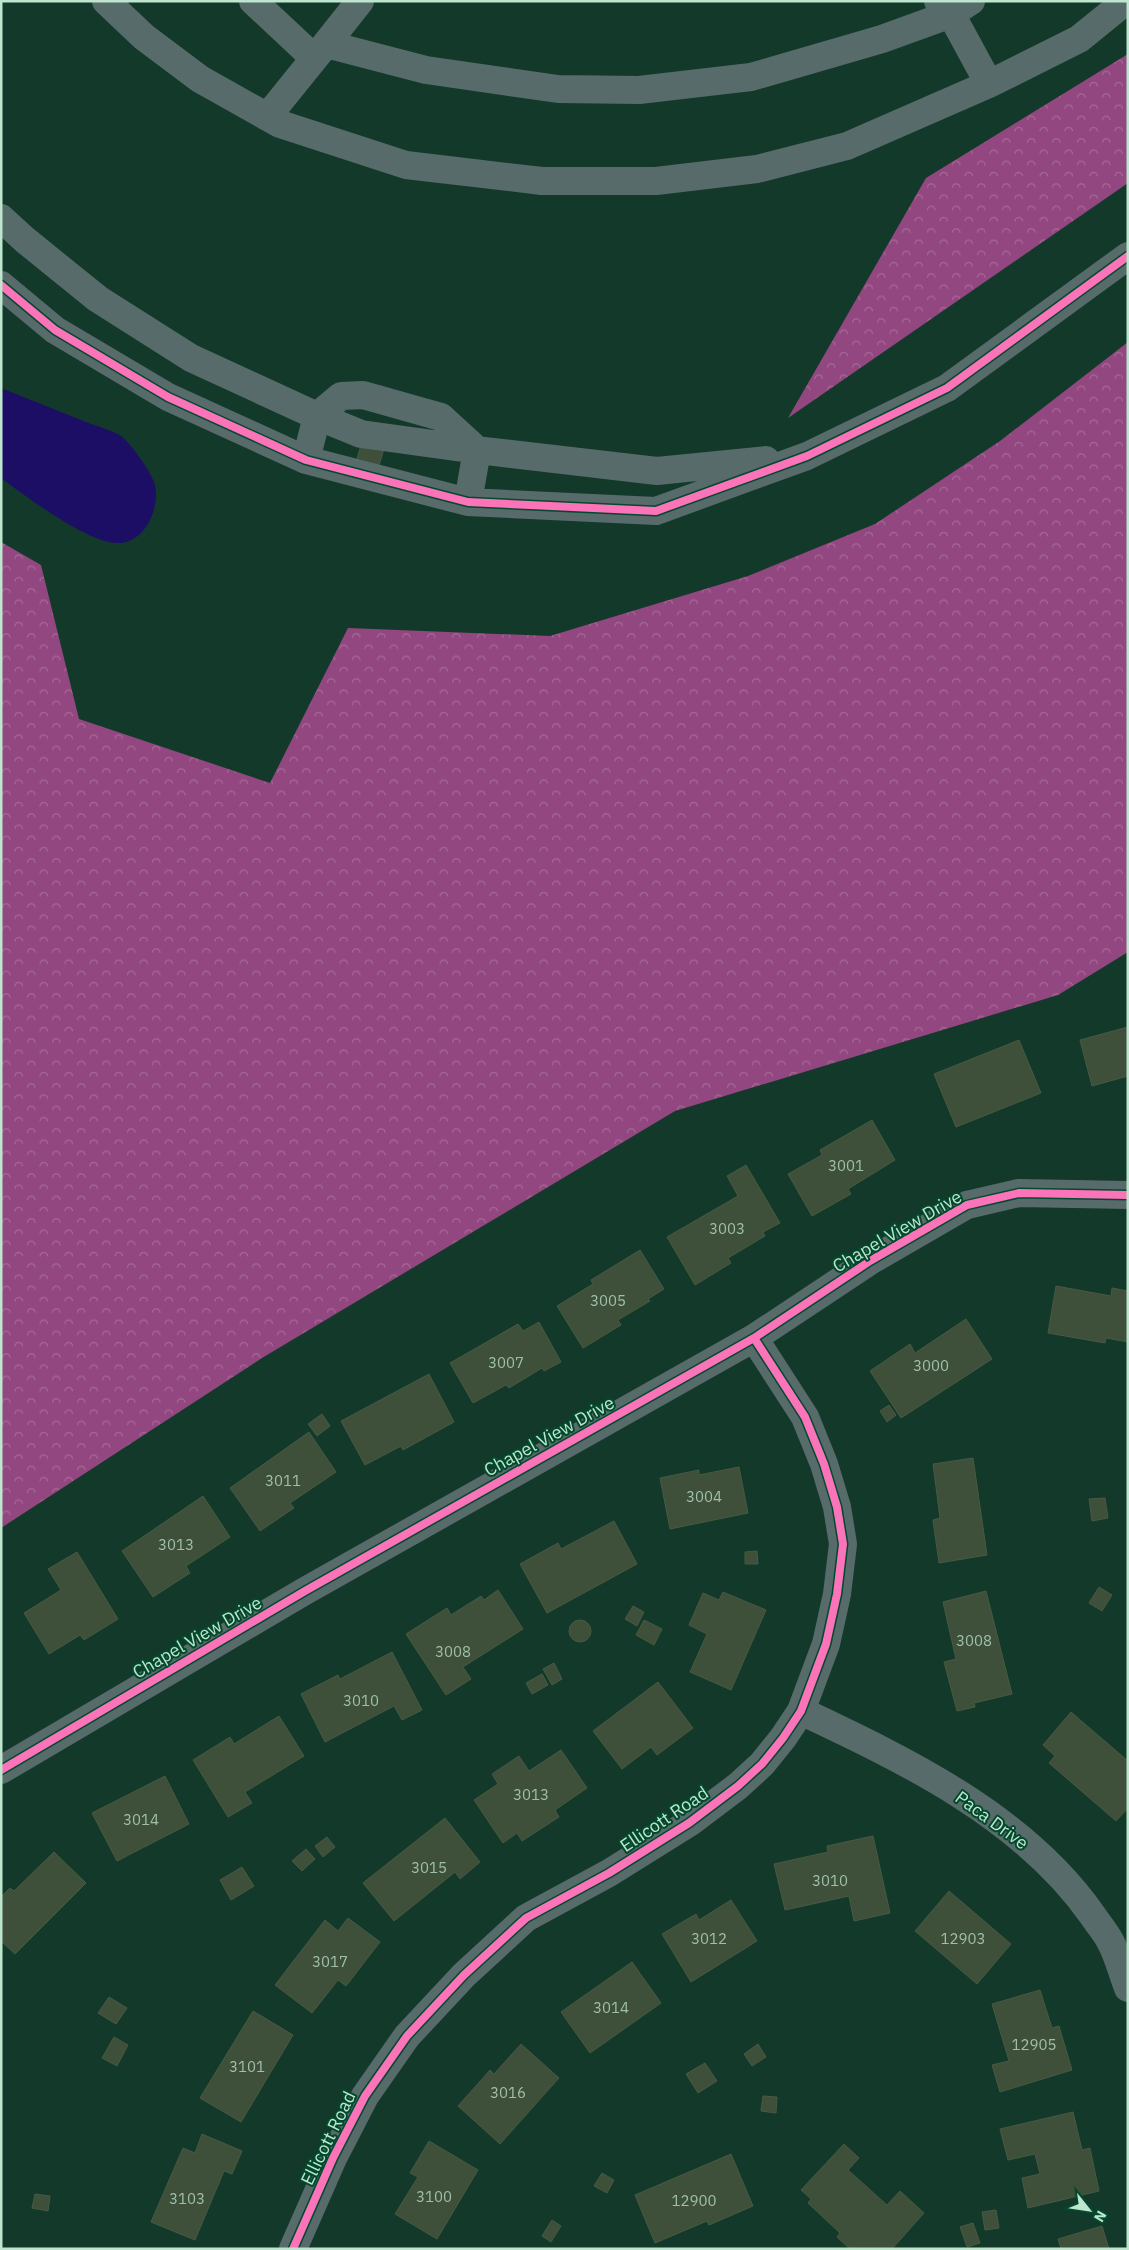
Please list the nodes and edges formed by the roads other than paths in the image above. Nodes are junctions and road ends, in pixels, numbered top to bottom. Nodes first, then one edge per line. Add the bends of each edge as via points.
1 (106, 1) edge
2 (252, 1) edge
3 (360, 1) edge
4 (1126, 1) edge
5 (953, 5) edge
6 (320, 51) junction
7 (988, 84) junction
8 (267, 117) junction
9 (1, 218) edge
10 (1128, 256) edge
11 (1, 285) edge
12 (317, 416) junction
13 (477, 450) junction
14 (807, 456) junction
15 (306, 460) junction
16 (468, 502) junction
17 (1128, 1195) edge
18 (754, 1338) junction
19 (800, 1711) junction
20 (1, 1770) edge
21 (1128, 1988) edge
22 (293, 2249) edge

1 - 8 street via 144,37 200,79
2 - 6 street
3 - 6 street
4 - 7 street via 1079,39
5 - 6 street via 882,39 751,77 639,90 558,89
5 - 7 street
6 - 8 street
7 - 8 street via 847,146 757,169 656,180 542,181 406,165
9 - 12 street via 98,299 191,358
10 - 14 street via 947,388
11 - 15 street via 55,330 168,397
12 - 13 street via 361,434
12 - 13 street via 341,396 364,395 441,417
12 - 15 street
13 - 14 street via 657,471
13 - 16 street
14 - 16 street via 656,511
15 - 16 street
17 - 18 street, Chapel View Drive via 1019,1193 967,1205 870,1261
18 - 19 street, Ellicott Road via 804,1417 824,1464 837,1507 843,1544 826,1644
18 - 20 street, Chapel View Drive via 305,1591
19 - 21 street, Paca Drive via 881,1749 935,1780 971,1802 1035,1851 1074,1890 1111,1942
19 - 22 street, Ellicott Road via 784,1738 738,1786 689,1823 609,1873 526,1918 407,2036 365,2096 332,2158

